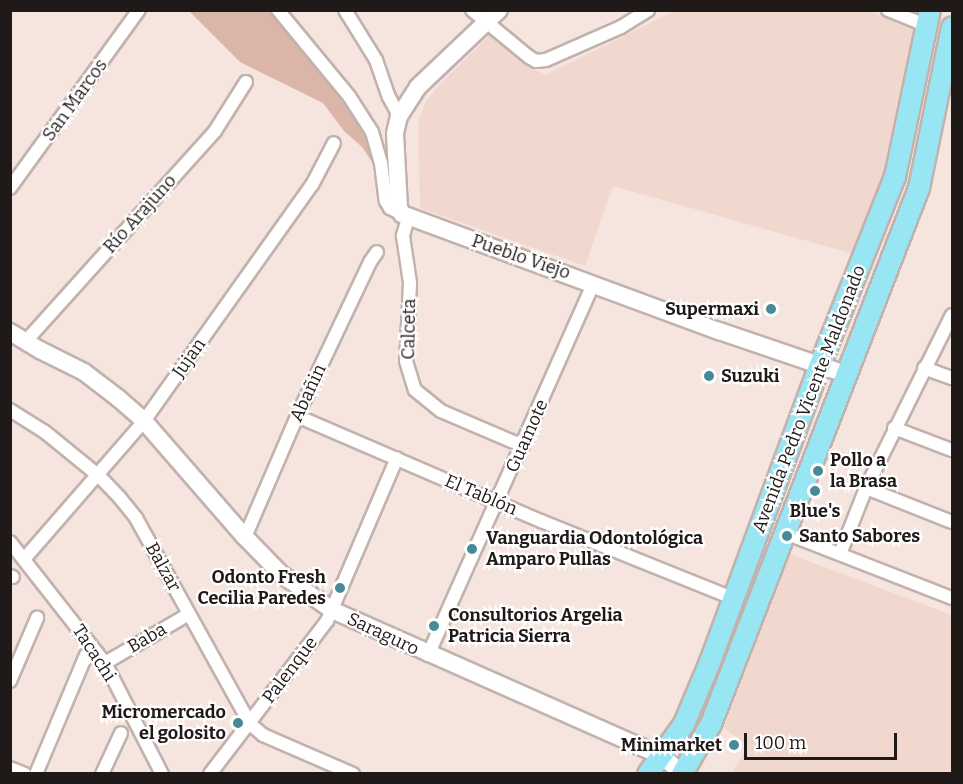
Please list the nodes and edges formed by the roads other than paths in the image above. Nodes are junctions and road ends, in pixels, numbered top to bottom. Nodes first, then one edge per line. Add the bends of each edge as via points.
1 (139, 10) edge
2 (278, 10) edge
3 (345, 10) edge
4 (472, 10) edge
5 (648, 10) edge
6 (888, 10) edge
7 (493, 17) edge
8 (929, 18) edge
9 (952, 27) edge
10 (246, 82) dead end
11 (399, 116) junction
12 (334, 143) dead end
13 (10, 188) edge
14 (405, 216) junction
15 (378, 252) dead end
16 (594, 283) junction
17 (952, 315) edge
18 (10, 332) edge
19 (26, 341) junction
20 (820, 365) junction
21 (924, 368) junction
22 (845, 374) junction
23 (952, 378) edge
24 (10, 410) edge
25 (297, 416) junction
26 (144, 421) junction
27 (894, 428) junction
28 (524, 446) junction
29 (952, 450) edge
30 (397, 459) junction
31 (99, 476) junction
32 (866, 488) junction
33 (497, 502) junction
34 (952, 522) edge
35 (785, 533) junction
36 (245, 537) junction
37 (10, 542) edge
38 (840, 554) junction
39 (26, 558) junction
40 (733, 598) junction
41 (952, 598) edge
42 (332, 610) junction
43 (189, 614) junction
44 (37, 618) dead end
45 (86, 655) dead end
46 (428, 655) junction
47 (105, 663) junction
48 (10, 681) edge
49 (249, 724) junction
50 (121, 733) dead end
51 (662, 756) junction
52 (10, 768) edge
53 (682, 773) edge
54 (25, 774) edge
55 (36, 774) edge
56 (102, 774) edge
57 (162, 774) edge
58 (210, 774) edge
59 (353, 774) edge
60 (648, 774) edge

1 - 13 street, San Marcos
2 - 14 street via 349,96 372,132 386,201 390,208
3 - 11 street via 376,60
4 - 7 street
5 - 7 street via 621,27 546,60 529,57
6 - 8 street
7 - 11 street via 418,87
8 - 20 main road, Avenida Pedro Vicente Maldonado via 895,177
9 - 22 main road, Avenida Pedro Vicente Maldonado via 919,188
10 - 19 street, Río Arajuno via 215,131
11 - 14 street via 395,134 399,208
12 - 26 street, Jujan via 312,185
14 - 16 street, Pueblo Viejo
14 - 28 street, Calceta via 410,283 406,362 415,390 441,411
15 - 25 street, Abañin
16 - 20 street, Pueblo Viejo
16 - 28 street, Guamote
17 - 21 street
18 - 19 street, Saraguro
19 - 26 street, Saraguro via 84,372
20 - 22 street, Pueblo Viejo
20 - 40 main road, Avenida Pedro Vicente Maldonado
21 - 23 street
21 - 27 street
22 - 35 main road, Avenida Pedro Vicente Maldonado
24 - 31 street, Balzar via 45,432
25 - 30 street, El Tablón
25 - 36 street, Abañin
26 - 31 street, Jujan
26 - 36 street, Saraguro
27 - 29 street
27 - 32 street
28 - 33 street, Guamote
30 - 33 street, El Tablón
30 - 42 street, Palenque
31 - 39 street, Jujan
31 - 43 street, Balzar via 135,518
32 - 34 street
32 - 38 street
33 - 40 street, El Tablón
33 - 46 street, Guamote
35 - 38 street
35 - 53 main road, Avenida Pedro Vicente Maldonado via 711,724
36 - 42 street, Saraguro via 281,574
37 - 39 street, Tacachi
38 - 41 street
39 - 47 street, Tacachi
40 - 51 main road, Avenida Pedro Vicente Maldonado via 684,724
42 - 46 street, Saraguro
42 - 49 street, Palenque
43 - 47 street, Baba
43 - 49 street, Balzar
44 - 48 street
45 - 55 street
46 - 51 street, Saraguro
47 - 57 street, Tacachi
49 - 58 street, Palenque
49 - 59 street, Balzar via 263,735
50 - 56 street
51 - 53 street, Saraguro
51 - 60 main road, Avenida Pedro Vicente Maldonado
52 - 54 street

